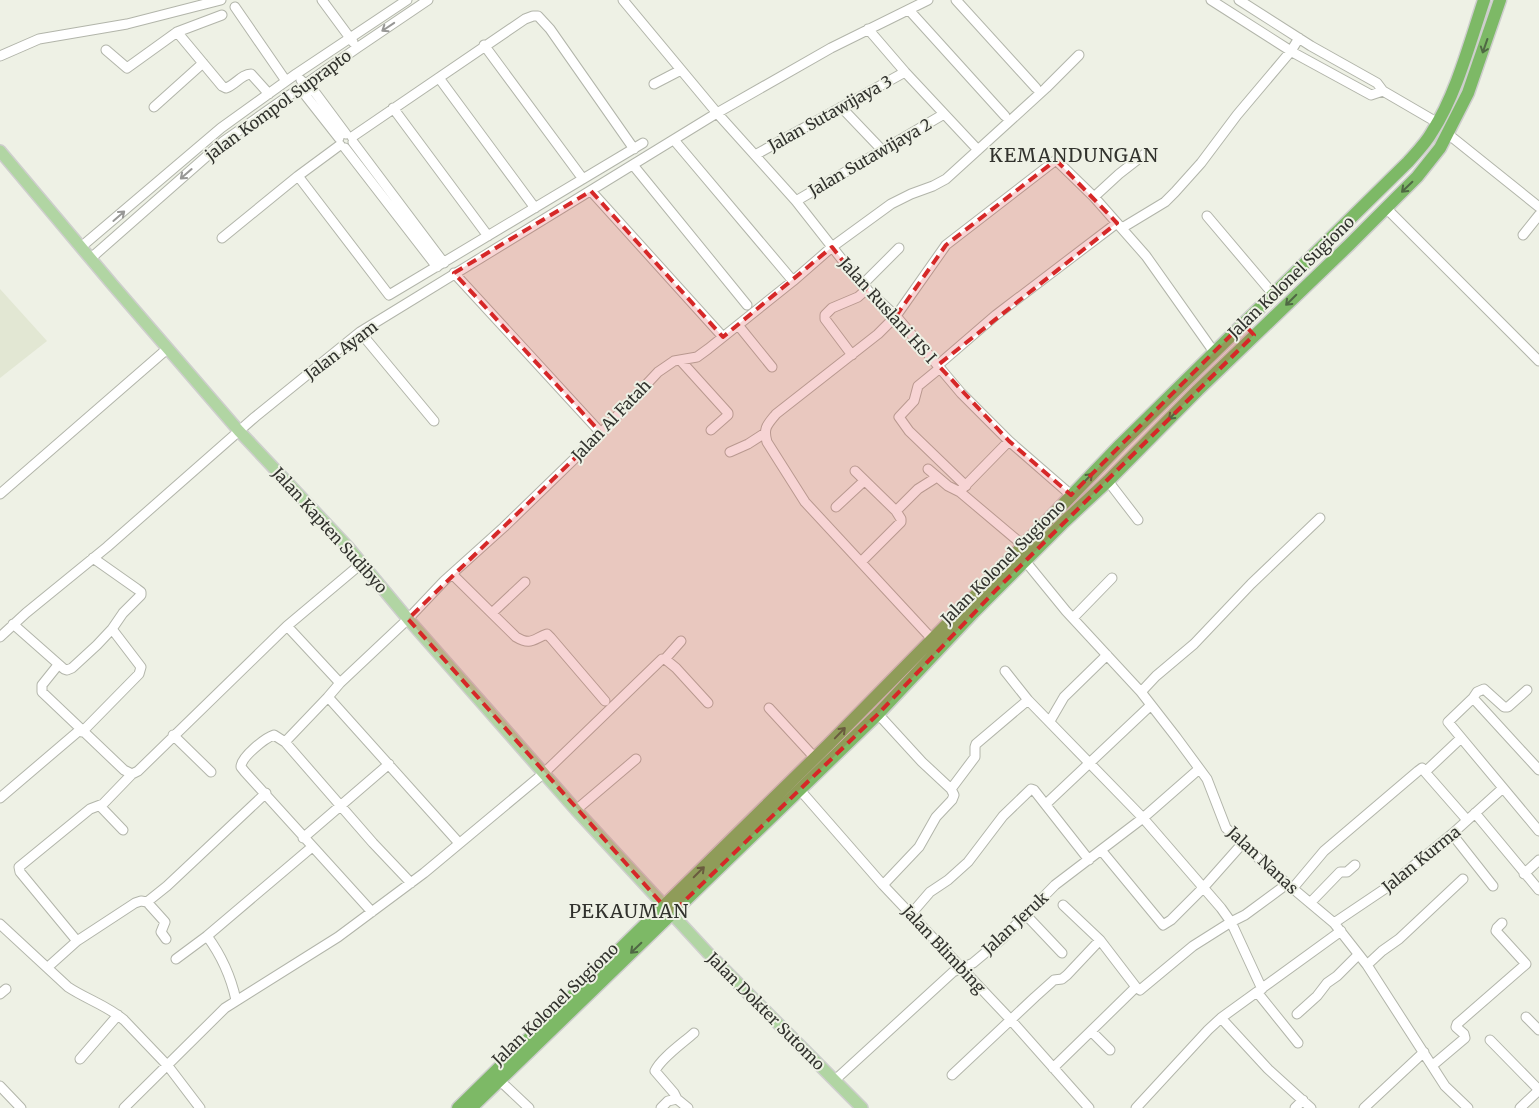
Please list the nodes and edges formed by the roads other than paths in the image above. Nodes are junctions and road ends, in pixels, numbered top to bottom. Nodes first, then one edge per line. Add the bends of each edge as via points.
1 (221, 0) edge
2 (322, 0) edge
3 (407, 0) edge
4 (428, 0) edge
5 (623, 0) edge
6 (928, 0) edge
7 (956, 0) edge
8 (1211, 0) edge
9 (1239, 0) edge
10 (1484, 0) edge
11 (1500, 0) edge
12 (235, 8) dead end
13 (909, 10) junction
14 (222, 16) dead end
15 (868, 29) junction
16 (177, 32) junction
17 (351, 38) junction
18 (1299, 38) junction
19 (484, 45) junction
20 (357, 48) junction
21 (106, 50) dead end
22 (1291, 51) junction
23 (1079, 55) dead end
24 (0, 56) edge
25 (203, 64) junction
26 (681, 70) junction
27 (905, 72) junction
28 (296, 74) junction
29 (439, 78) junction
30 (286, 82) junction
31 (654, 84) dead end
32 (306, 88) junction
33 (1036, 88) dead end
34 (1383, 91) junction
35 (269, 94) junction
36 (154, 107) dead end
37 (841, 107) junction
38 (394, 108) junction
39 (717, 113) junction
40 (944, 114) junction
41 (1004, 116) dead end
42 (1438, 123) junction
43 (1448, 134) junction
44 (674, 140) junction
45 (346, 141) junction
46 (643, 143) dead end
47 (634, 149) junction
48 (882, 150) junction
49 (978, 150) junction
50 (0, 151) edge
51 (1146, 153) dead end
52 (755, 155) junction
53 (368, 162) junction
54 (633, 165) junction
55 (360, 168) junction
56 (298, 176) junction
57 (164, 177) junction
58 (582, 179) junction
59 (172, 187) junction
60 (382, 189) junction
61 (594, 194) junction
62 (1094, 197) junction
63 (796, 201) junction
64 (1539, 207) edge
65 (535, 208) junction
66 (1386, 208) junction
67 (1539, 215) edge
68 (1207, 216) dead end
69 (1119, 225) junction
70 (1523, 235) dead end
71 (488, 236) junction
72 (222, 238) dead end
73 (81, 247) junction
74 (832, 247) junction
75 (899, 248) dead end
76 (90, 259) junction
77 (440, 265) junction
78 (454, 274) junction
79 (793, 281) junction
80 (865, 287) junction
81 (1273, 294) junction
82 (747, 305) dead end
83 (896, 316) junction
84 (1243, 323) junction
85 (738, 325) junction
86 (360, 332) junction
87 (721, 335) junction
88 (1254, 335) junction
89 (167, 349) junction
90 (1214, 352) junction
91 (852, 355) junction
92 (680, 361) junction
93 (1539, 361) edge
94 (939, 366) junction
95 (772, 367) dead end
96 (434, 421) dead end
97 (711, 430) dead end
98 (239, 431) junction
99 (601, 433) junction
100 (765, 433) junction
101 (1009, 441) junction
102 (730, 452) dead end
103 (928, 469) dead end
104 (855, 472) dead end
105 (937, 477) junction
106 (864, 481) junction
107 (1108, 481) junction
108 (963, 489) junction
109 (0, 494) edge
110 (1071, 496) junction
111 (836, 507) dead end
112 (896, 511) junction
113 (1320, 518) dead end
114 (1138, 520) dead end
115 (1024, 546) junction
116 (94, 558) junction
117 (861, 562) junction
118 (1026, 562) junction
119 (362, 563) junction
120 (452, 574) junction
121 (1112, 578) dead end
122 (525, 582) dead end
123 (492, 613) junction
124 (1073, 618) junction
125 (408, 619) junction
126 (14, 624) junction
127 (287, 626) junction
128 (112, 629) junction
129 (0, 636) edge
130 (932, 639) junction
131 (681, 641) dead end
132 (1107, 655) junction
133 (665, 659) junction
134 (58, 665) junction
135 (1005, 671) dead end
136 (340, 683) junction
137 (1527, 690) dead end
138 (1141, 692) junction
139 (328, 697) junction
140 (1473, 698) junction
141 (1028, 700) junction
142 (605, 701) dead end
143 (708, 703) dead end
144 (1151, 705) junction
145 (769, 708) dead end
146 (878, 714) junction
147 (1050, 721) junction
148 (81, 730) junction
149 (173, 736) junction
150 (1460, 738) junction
151 (285, 742) junction
152 (815, 758) junction
153 (636, 759) dead end
154 (1090, 763) junction
155 (389, 764) junction
156 (1199, 769) junction
157 (1539, 770) edge
158 (211, 772) dead end
159 (1425, 772) junction
160 (544, 773) junction
161 (132, 774) junction
162 (1503, 788) junction
163 (951, 789) junction
164 (800, 790) junction
165 (266, 794) junction
166 (0, 798) edge
167 (1046, 804) junction
168 (100, 806) junction
169 (341, 806) junction
170 (576, 810) junction
171 (1475, 813) junction
172 (1143, 818) junction
173 (1467, 820) junction
174 (123, 830) dead end
175 (1539, 831) edge
176 (1452, 834) junction
177 (304, 838) junction
178 (459, 843) junction
179 (1242, 844) junction
180 (312, 847) junction
181 (1101, 850) junction
182 (1089, 860) junction
183 (1539, 860) edge
184 (1355, 865) dead end
185 (1524, 874) junction
186 (1463, 879) dead end
187 (411, 883) junction
188 (883, 885) junction
189 (1290, 886) junction
190 (1493, 886) dead end
191 (1203, 888) junction
192 (1539, 890) edge
193 (147, 902) junction
194 (1310, 903) junction
195 (1063, 905) dead end
196 (668, 910) junction
197 (372, 912) junction
198 (911, 914) junction
199 (1026, 915) junction
200 (1231, 922) junction
201 (1334, 923) junction
202 (1502, 923) dead end
203 (0, 924) edge
204 (1341, 931) junction
205 (207, 936) junction
206 (166, 939) dead end
207 (1100, 940) junction
208 (77, 941) junction
209 (1062, 953) dead end
210 (1358, 956) junction
211 (176, 959) dead end
212 (1367, 965) junction
213 (48, 967) junction
214 (960, 968) junction
215 (1136, 987) junction
216 (1260, 990) junction
217 (236, 1000) junction
218 (1297, 1014) dead end
219 (118, 1015) junction
220 (1526, 1017) dead end
221 (1221, 1018) junction
222 (1010, 1019) junction
223 (1539, 1030) edge
224 (1091, 1031) junction
225 (694, 1033) dead end
226 (1490, 1040) dead end
227 (1298, 1043) dead end
228 (1110, 1050) dead end
229 (1424, 1052) junction
230 (80, 1059) dead end
231 (1432, 1065) junction
232 (168, 1066) junction
233 (1053, 1068) junction
234 (952, 1075) dead end
235 (496, 1077) junction
236 (835, 1080) junction
237 (0, 1086) edge
238 (1539, 1090) edge
239 (678, 1099) junction
240 (1303, 1100) junction
241 (22, 1108) edge
242 (124, 1108) edge
243 (200, 1108) edge
244 (458, 1108) edge
245 (471, 1108) edge
246 (529, 1108) edge
247 (661, 1108) edge
248 (688, 1108) edge
249 (862, 1108) edge
250 (1089, 1108) edge
251 (1136, 1108) edge
252 (1295, 1108) edge
253 (1311, 1108) edge
254 (1364, 1108) edge
255 (1468, 1108) edge
256 (1520, 1108) edge

1 - 24 street via 127,24 39,39
2 - 17 street
3 - 17 street, jalan Kompol Suprapto
4 -> 20 street, jalan Kompol Suprapto
5 - 26 street, Jalan Ruslani HS I
6 - 13 street, Jalan Ayam
7 - 33 street
8 - 22 street
9 - 18 street
10 - 42 highway, Jalan Kolonel Sugiono via 1457,81
11 -> 43 highway, Jalan Kolonel Sugiono via 1468,92
12 - 30 street
13 - 15 street, Jalan Ayam
13 - 41 street
14 - 16 street
15 - 27 street
15 - 39 street, Jalan Ayam
16 - 21 street via 127,68
16 - 25 street
17 - 20 street
17 - 28 street, jalan Kompol Suprapto
18 - 22 street
18 - 34 street via 1377,83
19 - 29 street
19 - 47 street via 525,19 533,16 542,19
19 - 58 street
20 - 32 street, jalan Kompol Suprapto
22 - 34 street via 1371,95
22 - 69 street via 1175,192 1165,202
23 - 49 street, Jalan Al Fatah
25 - 35 street via 226,88 251,74
25 - 36 street
26 - 31 street
26 - 39 street, Jalan Ruslani HS I
27 - 37 street, Jalan Sutawijaya 3
27 - 40 street
28 - 30 street, jalan Kompol Suprapto
28 - 32 street
29 - 38 street
29 - 65 street
30 - 35 street, jalan Kompol Suprapto
32 - 45 street via 314,90 325,113
32 -> 59 street, jalan Kompol Suprapto via 224,142
34 - 42 street
35 - 57 street, jalan Kompol Suprapto via 220,128
37 - 48 street
37 - 52 street, Jalan Sutawijaya 3
38 - 45 street
38 - 71 street
39 - 44 street, Jalan Ayam
39 - 52 street, Jalan Ruslani HS I
40 - 48 street, Jalan Sutawijaya 2
40 - 49 street
42 - 81 highway, Jalan Kolonel Sugiono via 1408,162
43 - 64 street
43 -> 66 highway, Jalan Kolonel Sugiono via 1417,177
44 - 54 street, Jalan Ayam
44 - 79 street
45 - 53 street
45 - 55 street
45 - 56 street
46 - 47 street
47 - 58 street
48 - 63 street, Jalan Sutawijaya 2
49 - 74 street, Jalan Al Fatah via 946,179 890,204
50 - 73 main road, Jalan Kapten Sudibyo
51 - 62 street
52 - 63 street, Jalan Ruslani HS I
53 - 55 street
53 - 60 street
54 - 61 street, Jalan Ayam
54 - 82 street
55 - 60 street
56 - 72 street
56 - 77 street via 389,295
57 - 59 street
73 -> 57 street, jalan Kompol Suprapto
58 - 65 street
59 - 76 street, jalan Kompol Suprapto
60 - 77 street
61 - 78 street, Jalan Ayam
61 - 87 street
62 - 69 street
62 - 83 street via 1056,160 946,245
63 - 74 street, Jalan Ruslani HS I
65 - 71 street
66 -> 88 highway, Jalan Kolonel Sugiono
66 - 93 street
67 - 70 street
68 - 81 street
69 - 90 street via 1146,256
69 - 94 street via 996,315
71 - 77 street
73 - 76 main road, Jalan Kapten Sudibyo
74 - 79 street, Jalan Al Fatah
74 - 80 street, Jalan Ruslani HS I
75 - 80 street
76 - 89 main road, Jalan Kapten Sudibyo
78 - 86 street, Jalan Ayam
78 - 99 street
79 - 85 street, Jalan Al Fatah
80 - 83 street, Jalan Ruslani HS I
80 - 91 street via 858,297 832,308 825,315
81 - 84 highway, Jalan Kolonel Sugiono
83 - 91 street
83 - 94 street, Jalan Ruslani HS I
84 - 88 highway
84 - 90 highway, Jalan Kolonel Sugiono
85 - 87 street, Jalan Al Fatah
85 - 95 street
86 - 96 street
86 - 98 street, Jalan Ayam
87 - 92 street, Jalan Al Fatah via 697,357
88 -> 107 highway, Jalan Kolonel Sugiono
89 - 98 main road, Jalan Kapten Sudibyo
89 - 109 street
110 -> 90 highway, Jalan Kolonel Sugiono
91 - 100 street via 776,414
92 - 97 street via 728,413
92 - 99 street, Jalan Al Fatah via 674,361 658,372
94 - 101 street, Jalan Ruslani HS I
94 - 108 street via 918,386 914,401 899,419
98 - 116 street, Jalan Ayam
98 - 119 main road, Jalan Kapten Sudibyo
99 - 120 street, Jalan Al Fatah
100 - 102 street
100 - 117 street via 767,442 805,502
101 - 108 street
101 - 110 street, Jalan Ruslani HS I
103 - 105 street
104 - 106 street
105 - 108 street via 952,489
105 - 112 street via 918,489
106 - 111 street
106 - 112 street
107 - 114 street
107 - 118 highway, Jalan Kolonel Sugiono
108 - 115 street
110 - 115 highway, Jalan Kolonel Sugiono
112 - 117 street via 901,522
113 - 138 street via 1194,644
115 - 130 highway, Jalan Kolonel Sugiono
116 - 126 street, Jalan Ayam
116 - 128 street via 141,592 139,600 123,613
117 - 130 street
118 - 124 street, Jalan Nanas
118 - 146 highway, Jalan Kolonel Sugiono
119 - 125 main road, Jalan Kapten Sudibyo
119 - 127 street
120 - 123 street
120 - 125 street, Jalan Al Fatah
121 - 124 street
122 - 123 street
123 - 142 street via 524,642 547,634
124 - 132 street, Jalan Nanas
125 - 136 street, Jalan Al Fatah
125 - 160 main road, Jalan Kapten Sudibyo
126 - 129 street, Jalan Ayam
126 - 134 street
127 - 136 street
127 - 149 street
128 - 134 street via 72,668 67,670
128 - 148 street via 141,670
152 -> 130 highway, Jalan Kolonel Sugiono
131 - 133 street
132 - 138 street, Jalan Nanas
132 - 147 street via 1064,697
133 - 143 street
133 - 160 street
134 - 148 street via 42,685 42,692
135 - 141 street
136 - 139 street, Jalan Al Fatah
137 - 140 street via 1506,707 1484,689
138 - 144 street, Jalan Nanas
139 - 151 street, Jalan Al Fatah
139 - 155 street
140 - 150 street via 1448,722
140 - 157 street
141 - 147 street
141 - 163 street via 976,744 975,757
144 - 154 street
144 - 156 street, Jalan Nanas
145 - 152 street
146 - 163 street
146 - 164 highway, Jalan Kolonel Sugiono
147 - 154 street
148 - 161 street
148 - 166 street
149 - 158 street
149 - 161 street
150 - 159 street
150 - 162 street
151 - 165 street via 277,736 270,737 242,760 245,772
151 - 169 street
196 -> 152 highway, Jalan Kolonel Sugiono
153 - 170 street
154 - 167 street
154 - 172 street
155 - 169 street
155 - 178 street
156 - 172 street, Jalan Jeruk
156 - 179 street, Jalan Nanas via 1211,788 1225,826
159 - 173 street
159 - 189 street via 1422,768 1418,771 1324,851
160 - 170 main road, Jalan Kapten Sudibyo
160 - 178 street
161 - 168 street
162 - 171 street, Jalan Kurma
162 - 175 street
163 - 188 street via 953,798 936,817 919,848
164 - 188 street, Jalan Blimbing
164 - 196 highway, Jalan Kolonel Sugiono
165 - 177 street
165 - 193 street
167 - 182 street
167 - 198 street via 1031,789 1003,816 968,862 930,892
168 - 174 street
168 - 208 street via 90,809 19,868
169 - 177 street
169 - 187 street
170 - 196 main road, Jalan Kapten Sudibyo
171 - 173 street, Jalan Kurma
171 - 185 street
172 - 181 street, Jalan Jeruk
172 - 191 street
173 - 176 street, Jalan Kurma
176 - 190 street
176 - 201 street, Jalan Kurma via 1389,886
177 - 180 street
178 - 187 street
179 - 189 street, Jalan Nanas
179 - 191 street
180 - 197 street
180 - 205 street
181 - 182 street, Jalan Jeruk
181 - 191 street via 1163,925
182 - 199 street, Jalan Jeruk via 1055,885
183 - 185 street
184 - 194 street via 1347,872 1340,872
185 - 192 street
186 - 212 street
187 - 197 street
188 - 198 street, Jalan Blimbing
189 - 194 street, Jalan Nanas
189 - 200 street
191 - 200 street
193 - 206 street via 166,922 161,932
193 - 208 street via 134,903
194 - 201 street, Jalan Nanas
195 - 207 street
196 - 235 highway
196 - 236 main road, Jalan Dokter Sutomo
197 - 217 street via 338,937
198 - 214 street, Jalan Blimbing
199 - 209 street
199 - 214 street, Jalan Jeruk via 973,963
200 - 215 street via 1193,946 1142,989
200 - 216 street
201 - 204 street, Jalan Nanas
202 - 231 street via 1496,931 1526,964 1457,1024 1465,1038
203 - 213 street
204 - 210 street, Jalan Nanas
204 - 216 street
205 - 211 street
205 - 217 street via 230,977
207 - 215 street
207 - 222 street via 1067,975 1054,980
208 - 213 street
210 - 212 street, Jalan Nanas
210 - 218 street
212 - 229 street, Jalan Nanas
213 - 219 street via 80,995
214 - 222 street, Jalan Blimbing
214 - 236 street, Jalan Jeruk
215 - 224 street
216 - 221 street
216 - 227 street
217 - 232 street via 212,1019
219 - 230 street
219 - 232 street
220 - 223 street
221 - 240 street via 1268,1069
221 - 251 street
222 - 233 street, Jalan Blimbing
222 - 234 street
224 - 228 street
224 - 233 street
225 - 239 street via 655,1071
226 - 238 street
229 - 231 street, Jalan Nanas
229 - 254 street
231 - 255 street, Jalan Nanas via 1445,1086
232 - 242 street
232 - 243 street
233 - 250 street, Jalan Blimbing
235 - 244 highway
235 - 245 highway, Jalan Kolonel Sugiono
235 - 246 street
236 - 249 main road, Jalan Dokter Sutomo
237 - 241 street
238 - 256 street
239 - 247 street via 668,1101
239 - 248 street
240 - 252 street
240 - 253 street

